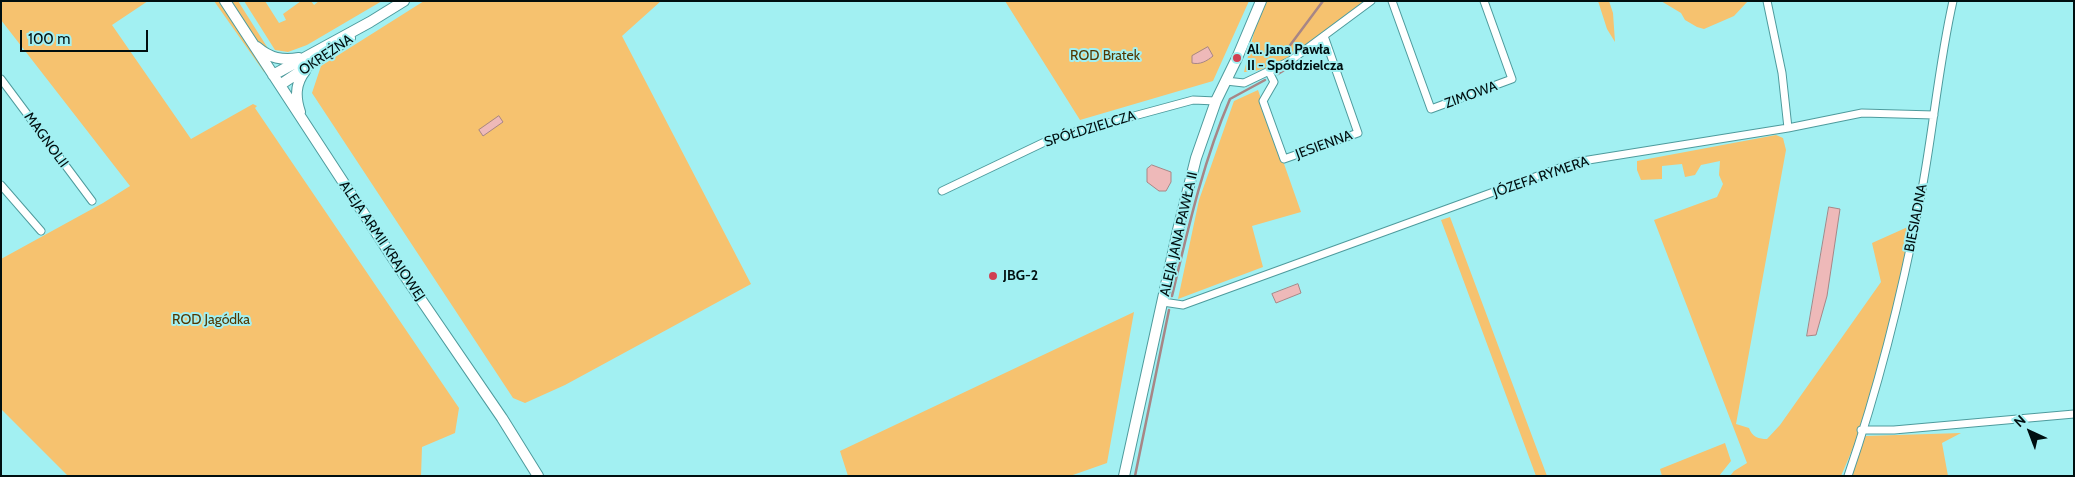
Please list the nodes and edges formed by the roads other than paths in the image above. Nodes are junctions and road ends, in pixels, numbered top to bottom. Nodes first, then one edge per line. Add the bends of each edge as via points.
1 (404, 1) edge
2 (1261, 1) edge
3 (1372, 1) edge
4 (1392, 1) edge
5 (1484, 1) edge
6 (1767, 1) edge
7 (1954, 1) edge
8 (225, 3) edge
9 (1324, 36) junction
10 (251, 41) junction
11 (307, 62) junction
12 (1269, 72) junction
13 (1, 79) edge
14 (276, 80) junction
15 (1226, 81) junction
16 (1216, 101) junction
17 (1934, 115) junction
18 (306, 127) junction
19 (1788, 128) junction
20 (1, 185) edge
21 (942, 191) dead end
22 (92, 201) dead end
23 (41, 230) dead end
24 (1163, 302) junction
25 (2074, 414) edge
26 (1862, 430) junction
27 (538, 476) edge
28 (1124, 476) edge
29 (1848, 476) edge

1 - 11 street, OKRĘŻNA via 329,43
2 - 15 street, ALEJA JANA PAWŁA II
3 - 9 street
4 - 5 street, ZIMOWA via 1431,109 1512,79
6 - 19 street via 1782,73
7 - 17 street, BIESIADNA
8 - 10 street, ALEJA ARMII KRAJOWEJ
9 - 12 street via 1290,62
9 - 12 street, JESIENNA via 1358,133 1284,159 1263,101 1274,82
10 - 11 street via 275,58
10 - 14 street, ALEJA ARMII KRAJOWEJ
11 - 14 street, OKRĘŻNA
11 - 18 street via 296,89
12 - 15 street via 1244,83
13 - 22 street, MAGNOLII
14 - 18 street, ALEJA ARMII KRAJOWEJ
15 - 16 street, ALEJA JANA PAWŁA II
16 - 21 street, SPÓŁDZIELCZA via 1193,100 1060,136
16 - 24 street, ALEJA JANA PAWŁA II via 1196,158
17 - 19 street, JÓZEFA RYMERA via 1862,113
17 - 26 street, BIESIADNA via 1899,304
18 - 27 street, ALEJA ARMII KRAJOWEJ
19 - 24 street, JÓZEFA RYMERA via 1576,162 1183,304
20 - 23 street
24 - 28 street, ALEJA JANA PAWŁA II
25 - 26 street
26 - 29 street, BIESIADNA

